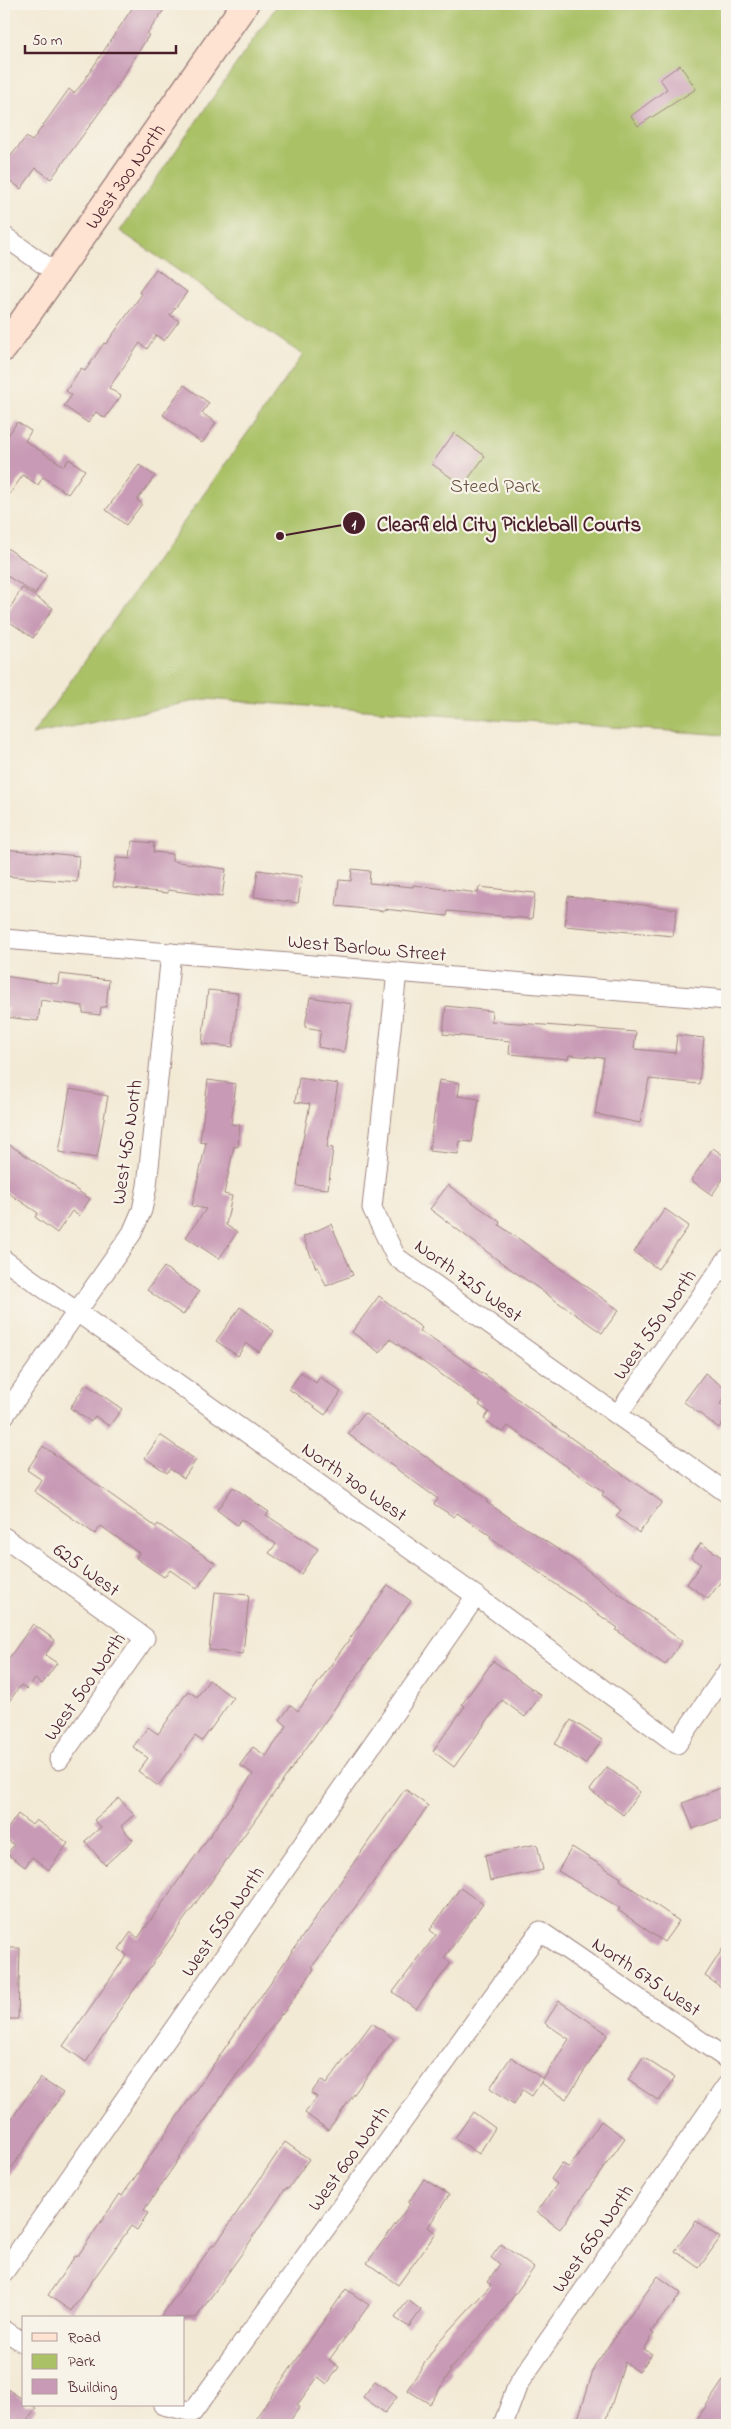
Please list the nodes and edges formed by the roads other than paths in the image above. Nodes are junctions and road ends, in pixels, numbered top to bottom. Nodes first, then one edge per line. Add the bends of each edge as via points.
1 (245, 4) edge
2 (4, 236) edge
3 (56, 273) junction
4 (4, 348) edge
5 (4, 939) edge
6 (171, 953) junction
7 (397, 972) junction
8 (727, 1000) edge
9 (727, 1259) edge
10 (4, 1260) edge
11 (76, 1310) junction
12 (618, 1414) junction
13 (4, 1416) edge
14 (727, 1493) edge
15 (4, 1537) edge
16 (476, 1596) junction
17 (145, 1638) joint
18 (727, 1672) edge
19 (59, 1760) dead end
20 (540, 1931) joint
21 (727, 2059) edge
22 (727, 2085) edge
23 (4, 2272) edge
24 (4, 2330) edge
25 (22, 2343) edge
26 (167, 2406) edge
27 (504, 2422) dead end

1 - 3 main road, West 300 North
2 - 3 street
3 - 4 main road, West 300 North
5 - 6 street, West Barlow Street
6 - 7 street, West Barlow Street
6 - 11 street, West 450 North via 142,1210 132,1233
7 - 8 street, West Barlow Street
7 - 12 street, North 725 West via 372,1208 396,1257
9 - 12 street, West 550 North
10 - 11 street, North 700 West
11 - 13 street, West 450 North
11 - 16 street, North 700 West
12 - 14 street, North 725 West
15 - 17 street, 625 West
16 - 18 street, North 700 West via 677,1744
16 - 23 street, West 550 North
17 - 19 street, West 500 North
20 - 21 street, North 675 West
20 - 26 street, West 600 North via 193,2412
22 - 27 street, West 650 North via 518,2384
24 - 25 street

